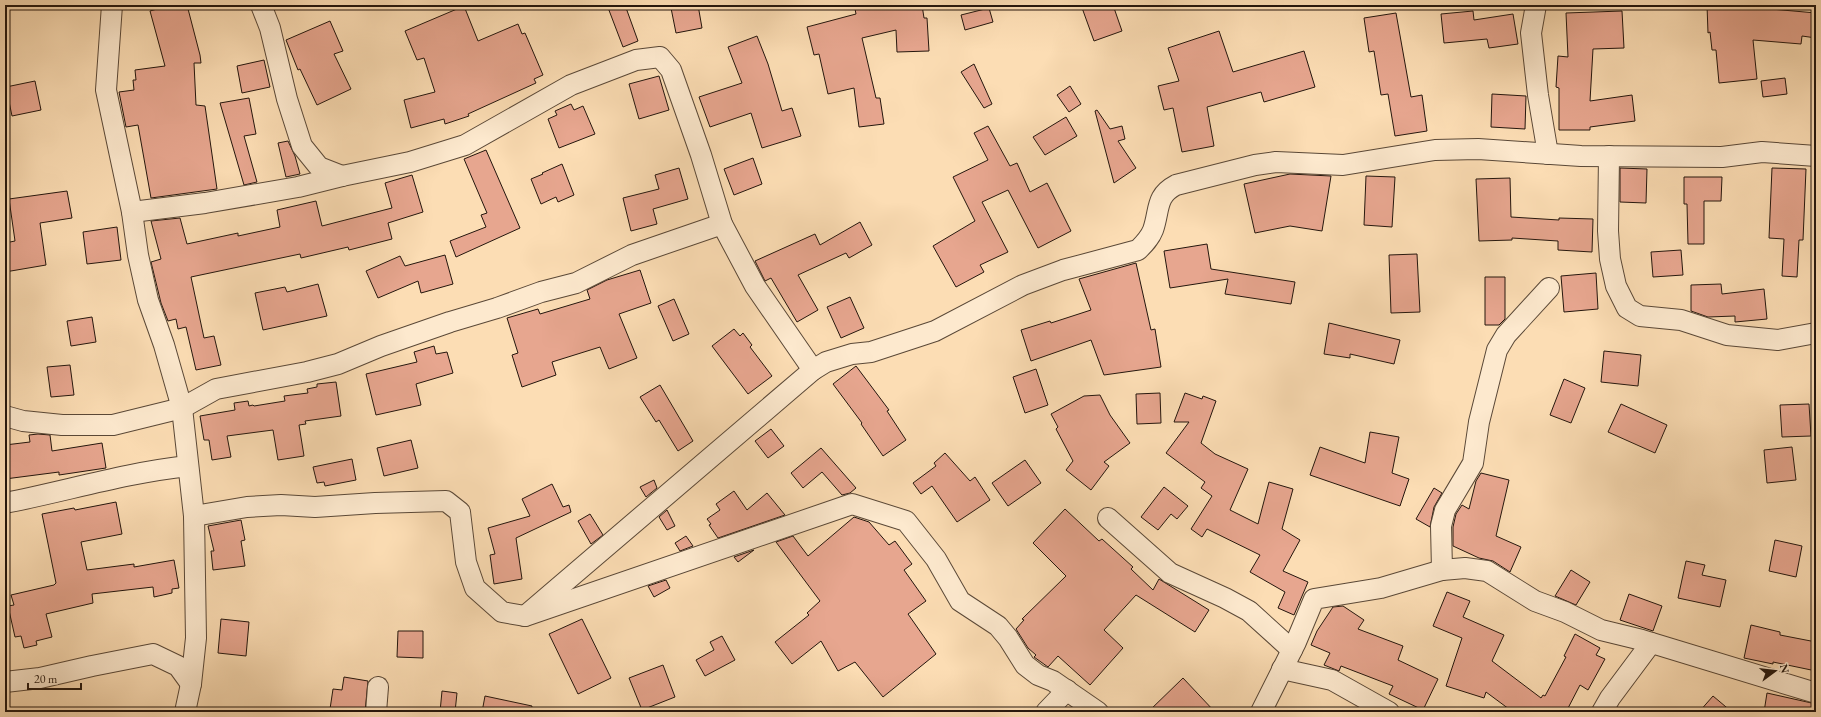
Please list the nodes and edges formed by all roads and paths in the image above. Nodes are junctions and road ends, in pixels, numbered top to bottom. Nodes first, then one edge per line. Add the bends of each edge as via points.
1 (262, 5) edge
2 (1536, 5) edge
3 (114, 6) edge
4 (1548, 154) junction
5 (1610, 156) junction
6 (1816, 156) edge
7 (342, 176) junction
8 (132, 212) junction
9 (722, 224) junction
10 (1549, 288) dead end
11 (1816, 333) edge
12 (813, 370) junction
13 (182, 408) junction
14 (5, 416) edge
15 (188, 466) junction
16 (5, 503) edge
17 (194, 516) junction
18 (1108, 518) dead end
19 (1442, 570) junction
20 (525, 616) junction
21 (1651, 643) junction
22 (1292, 650) junction
23 (1282, 669) junction
24 (5, 682) edge
25 (191, 684) junction
26 (378, 687) dead end
27 (1067, 690) junction
28 (1816, 693) edge
29 (185, 712) edge
30 (376, 712) edge
31 (1046, 712) edge
32 (1098, 712) edge
33 (1261, 712) edge
34 (1389, 712) edge
35 (1602, 712) edge

1 - 7 street via 302,146 319,167
2 - 4 street via 1531,33
3 - 8 street via 106,90
4 - 5 street
4 - 12 street via 1478,149 1434,150 1343,165 1276,162 1176,184 1167,190 1159,202 1153,230 1138,250 1064,270 1024,285 936,331 871,352 852,354 826,362
5 - 6 street via 1722,157 1762,152
5 - 11 street via 1610,259 1616,286 1626,308 1640,316 1681,320 1727,335 1778,340
7 - 8 street via 206,204
7 - 9 street via 410,162 465,145 571,85 636,60 660,57 671,70
8 - 13 street via 148,300
9 - 12 street via 755,286
9 - 13 street via 632,255 576,283 450,322 338,364 216,389
10 - 19 street via 1506,335 1497,350 1479,422 1473,463 1444,510 1441,526
12 - 20 street
13 - 14 street via 113,425 24,422
13 - 15 street
15 - 16 street via 102,480
15 - 17 street
17 - 20 street via 247,507 281,505 315,507 446,502 460,512 466,562 475,588 502,612
17 - 25 street via 196,638
18 - 22 street via 1170,573 1249,611
19 - 21 street via 1465,568 1487,571 1535,601 1601,630
19 - 22 street via 1381,588 1314,599
20 - 27 street via 852,504 906,521 936,559 960,600 998,626 1025,665
21 - 28 street
21 - 35 street
22 - 23 street
23 - 33 street
23 - 34 street via 1332,680
24 - 25 street via 40,678 153,654 178,666
25 - 29 street
26 - 30 street
27 - 31 street
27 - 32 street

